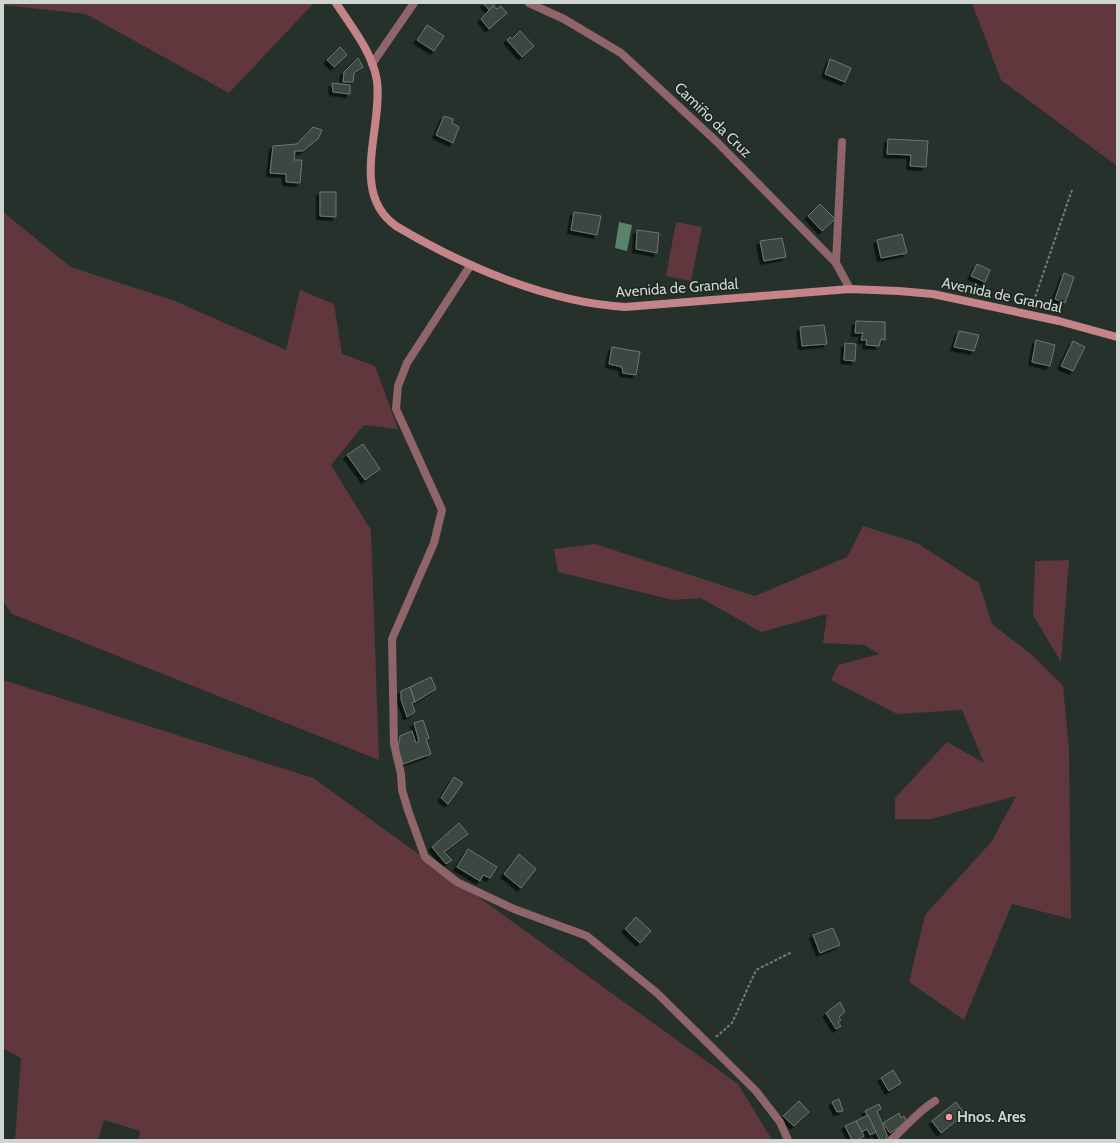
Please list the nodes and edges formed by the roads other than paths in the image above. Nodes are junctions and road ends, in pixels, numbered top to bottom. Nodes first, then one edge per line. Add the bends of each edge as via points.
1 (336, 3) edge
2 (414, 3) edge
3 (529, 3) edge
4 (372, 64) junction
5 (842, 142) dead end
6 (836, 264) junction
7 (470, 266) junction
8 (850, 289) junction
9 (1117, 337) edge
10 (935, 1101) dead end
11 (788, 1140) edge
12 (891, 1140) edge

1 - 4 street, Avenida de Grandal
2 - 4 street
3 - 6 street, Camiño da Cruz via 564,19 621,53 716,141
4 - 7 street, Avenida de Grandal via 378,98 371,172 375,203 384,216 396,226
5 - 6 street
6 - 8 street, Camiño da Cruz
7 - 8 street, Avenida de Grandal via 582,302 611,306
7 - 11 street via 408,363 398,386 396,409 442,510 434,543 392,639 394,744 402,790 425,857 457,882 514,909 587,936 657,993 709,1043 756,1091 780,1122
8 - 9 street, Avenida de Grandal via 933,294
10 - 12 street via 922,1109

